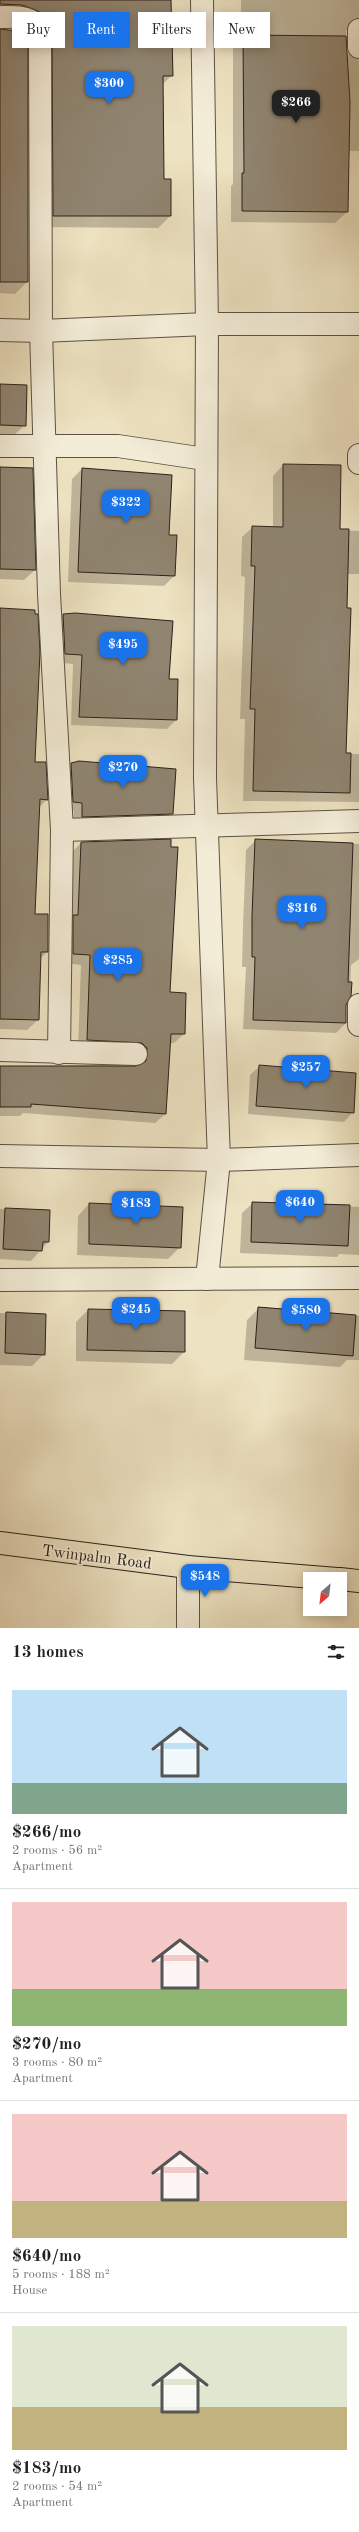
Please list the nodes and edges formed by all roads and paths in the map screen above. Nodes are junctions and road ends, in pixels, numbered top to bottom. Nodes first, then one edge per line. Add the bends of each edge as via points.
1 (202, 0) edge
2 (0, 17) edge
3 (359, 30) edge
4 (359, 47) edge
5 (207, 324) junction
6 (359, 324) edge
7 (0, 330) edge
8 (41, 330) junction
9 (0, 446) edge
10 (45, 446) junction
11 (359, 455) edge
12 (205, 459) junction
13 (359, 464) edge
14 (359, 821) edge
15 (207, 827) junction
16 (62, 830) junction
17 (359, 1005) edge
18 (359, 1025) edge
19 (0, 1050) edge
20 (59, 1054) junction
21 (136, 1054) dead end
22 (359, 1155) edge
23 (0, 1156) edge
24 (219, 1160) junction
25 (359, 1278) edge
26 (206, 1279) junction
27 (0, 1280) edge
28 (0, 1544) edge
29 (188, 1567) junction
30 (303, 1576) edge
31 (347, 1580) edge
32 (359, 1581) edge
33 (188, 1628) edge

1 - 5 street
2 - 8 street via 21,17 38,24
3 - 4 street
5 - 6 street
5 - 8 street
5 - 12 street
7 - 8 street
8 - 10 street
9 - 10 street
10 - 12 street via 118,446
10 - 16 street via 49,594
11 - 13 street
12 - 15 street
14 - 15 street
15 - 16 street
15 - 24 street
16 - 20 street
17 - 18 street
19 - 20 street
20 - 21 street
22 - 24 street
23 - 24 street
24 - 26 street
25 - 26 street
26 - 27 street
28 - 29 main road, Twinpalm Road
29 - 30 main road, Twinpalm Road
29 - 33 street
31 - 32 main road, Twinpalm Road

